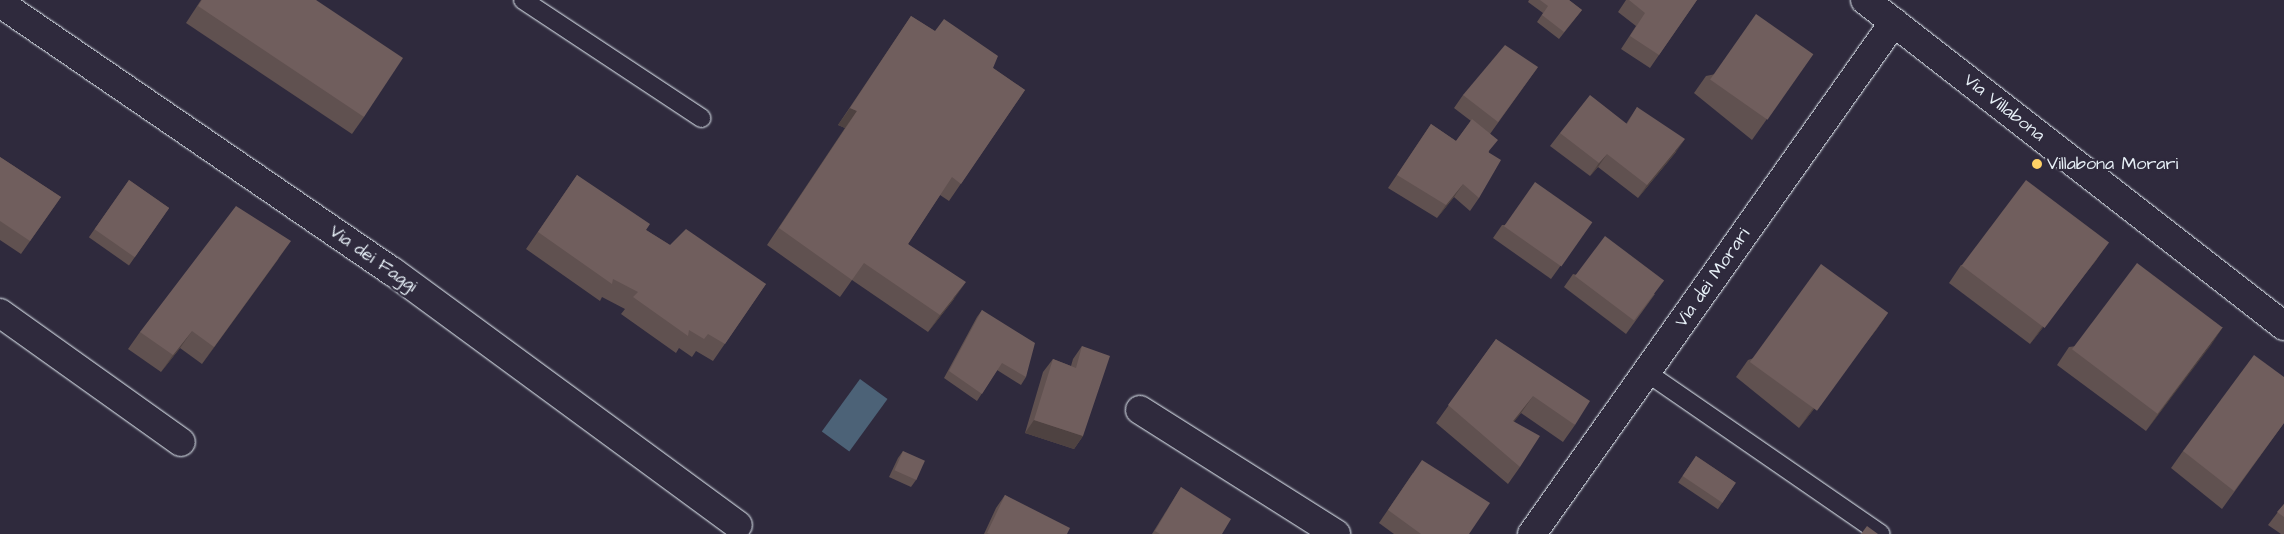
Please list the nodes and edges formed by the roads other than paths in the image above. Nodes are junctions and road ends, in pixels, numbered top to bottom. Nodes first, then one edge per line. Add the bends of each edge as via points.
1 (523, 0) edge
2 (1865, 0) edge
3 (0, 3) edge
4 (1894, 22) junction
5 (701, 118) dead end
6 (0, 313) edge
7 (2284, 326) edge
8 (1646, 372) junction
9 (1140, 410) dead end
10 (182, 442) dead end
11 (738, 525) dead end
12 (1336, 534) edge
13 (1532, 534) edge
14 (1881, 534) edge

1 - 5 lane
2 - 4 street, Via Villabona
3 - 11 street, Via dei Faggi via 392,271
4 - 7 street, Via Villabona
4 - 8 street, Via dei Morari
6 - 10 street
8 - 13 street, Via dei Morari
8 - 14 lane
9 - 12 street

